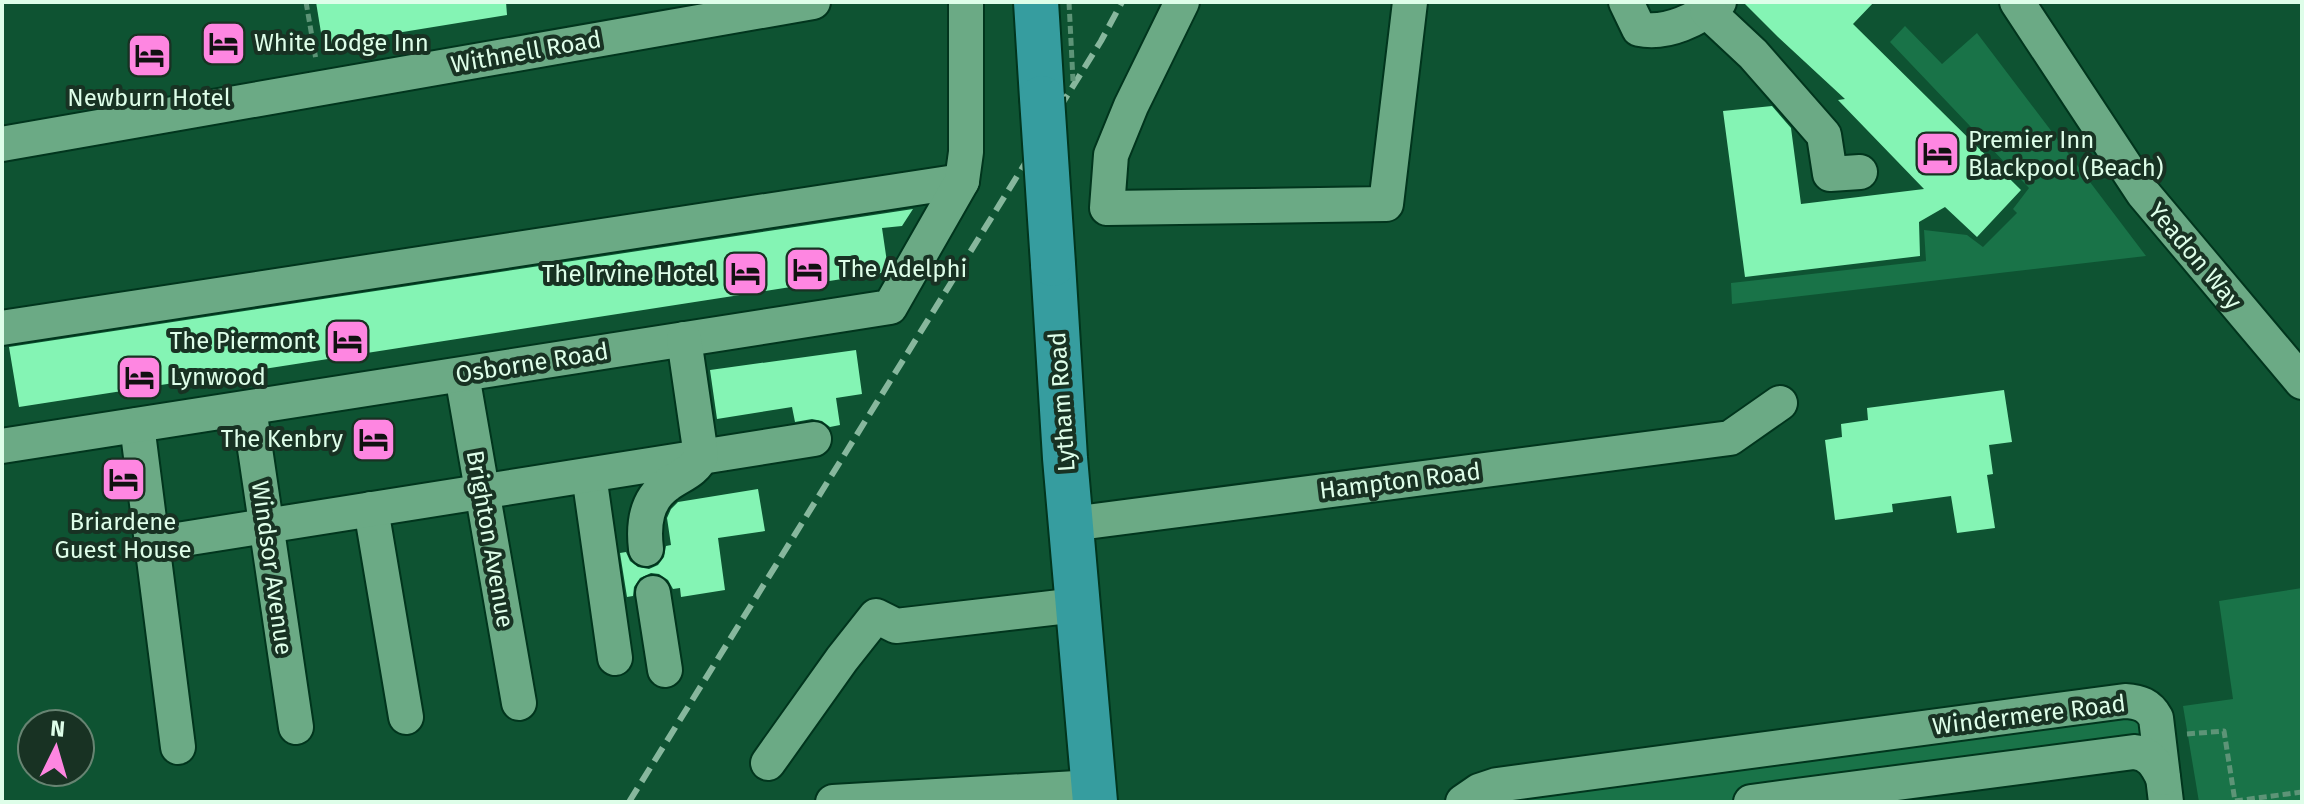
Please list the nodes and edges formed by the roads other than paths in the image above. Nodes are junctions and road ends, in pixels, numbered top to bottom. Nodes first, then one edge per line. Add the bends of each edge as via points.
1 (813, 2) edge
2 (966, 2) edge
3 (1036, 2) edge
4 (1182, 2) edge
5 (1410, 2) edge
6 (1626, 2) edge
7 (2017, 2) edge
8 (1713, 7) edge
9 (2, 144) edge
10 (964, 167) junction
11 (1860, 172) dead end
12 (2, 328) edge
13 (684, 339) junction
14 (462, 375) junction
15 (2302, 382) edge
16 (1780, 403) dead end
17 (249, 408) junction
18 (137, 425) junction
19 (814, 439) dead end
20 (2, 446) edge
21 (701, 456) junction
22 (589, 475) junction
23 (481, 492) junction
24 (371, 509) junction
25 (1071, 524) junction
26 (266, 526) junction
27 (152, 544) junction
28 (646, 549) dead end
29 (653, 593) dead end
30 (1077, 605) junction
31 (615, 658) dead end
32 (665, 670) dead end
33 (519, 703) dead end
34 (406, 717) dead end
35 (296, 727) dead end
36 (1789, 745) junction
37 (178, 747) dead end
38 (768, 763) dead end
39 (2165, 790) edge
40 (1094, 794) edge
41 (1797, 799) edge
42 (833, 802) edge
43 (856, 802) edge
44 (1463, 802) edge
45 (1751, 802) edge

1 - 9 street, Withnell Road
2 - 10 street
3 - 25 main road, Lytham Road, bridge
4 - 5 street via 1111,155 1107,208 1386,204
6 - 8 street via 1639,29 1647,31 1673,28
7 - 15 street, Yeadon Way via 2143,193
8 - 11 street via 1824,135 1830,174
10 - 12 street
10 - 13 street, Osborne Road via 890,307
13 - 14 street, Osborne Road
13 - 21 street
14 - 17 street, Osborne Road
14 - 23 street, Brighton Avenue
16 - 25 street, Hampton Road via 1730,438
17 - 18 street, Osborne Road
17 - 26 street, Windsor Avenue
18 - 20 street, Osborne Road
18 - 27 street
19 - 21 street
21 - 22 street
21 - 28 street via 695,467 652,499
22 - 23 street
22 - 31 street
23 - 24 street
23 - 33 street, Brighton Avenue
24 - 26 street
24 - 34 street
25 - 30 main road, Lytham Road
26 - 27 street
26 - 35 street, Windsor Avenue
27 - 37 street
29 - 32 street
30 - 38 street via 896,626 876,616
30 - 40 main road, Lytham Road
36 - 39 street, Windermere Road via 2138,702 2156,718
36 - 41 street
36 - 44 street, Windermere Road via 1497,785
39 - 41 street, Windermere Road via 2157,766 2134,752
40 - 43 street
41 - 45 street, Windermere Road
42 - 43 street

